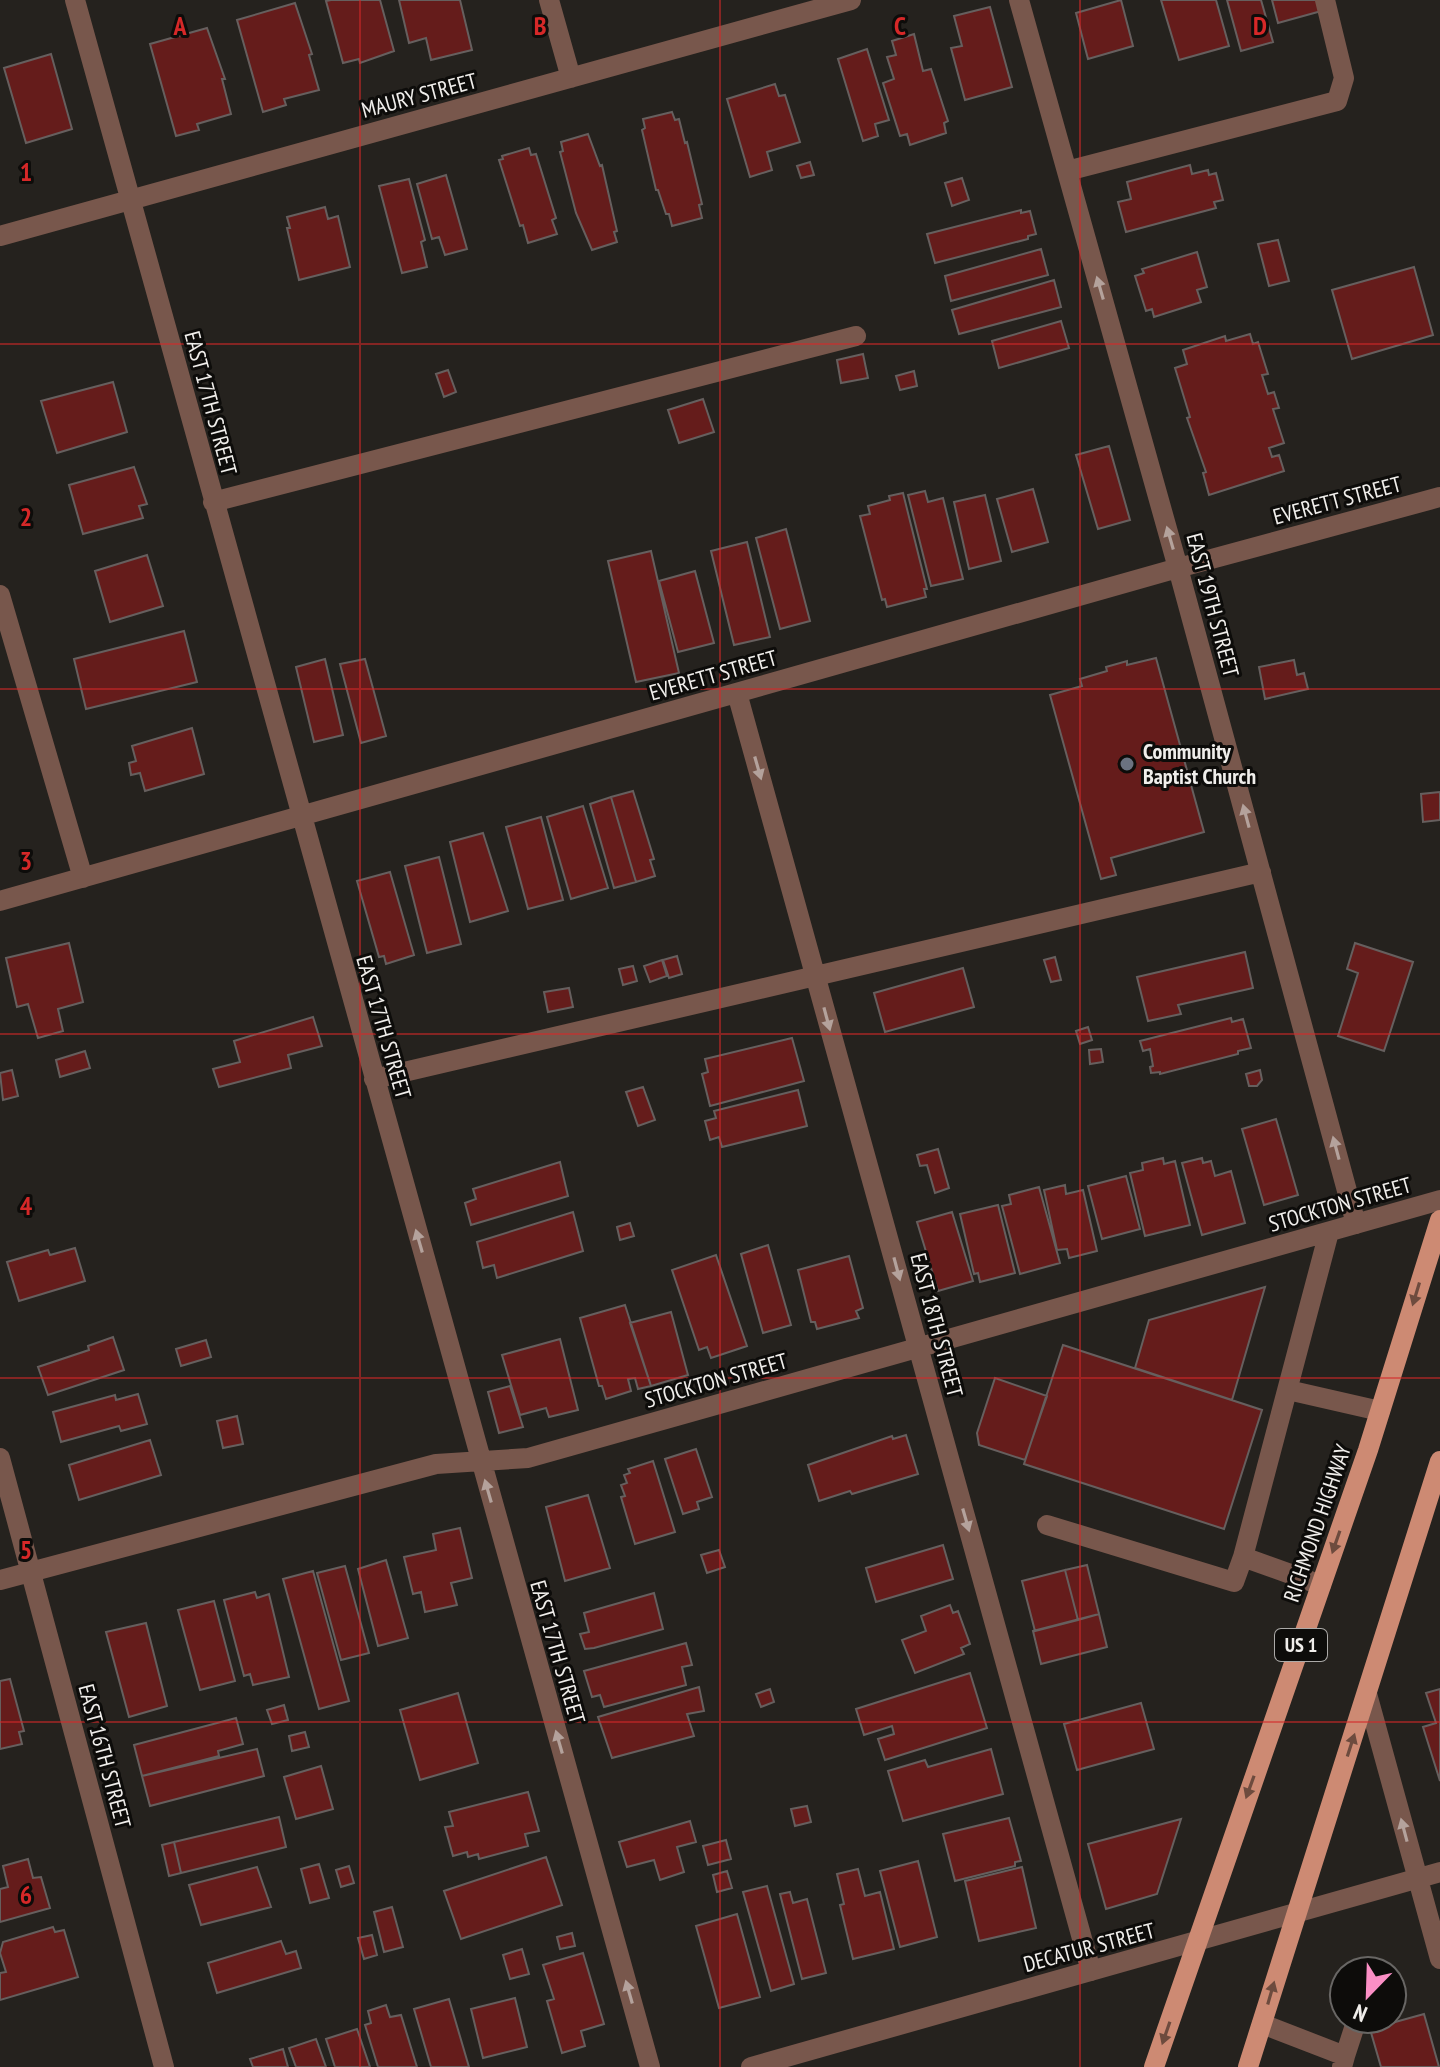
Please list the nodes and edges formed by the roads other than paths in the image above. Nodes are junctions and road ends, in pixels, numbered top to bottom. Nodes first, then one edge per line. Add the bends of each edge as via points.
1 (75, 0) edge
2 (549, 0) edge
3 (851, 0) edge
4 (1019, 0) edge
5 (1325, 0) edge
6 (571, 78) junction
7 (1067, 171) junction
8 (130, 200) junction
9 (0, 236) edge
10 (856, 336) dead end
11 (1440, 497) edge
12 (213, 502) junction
13 (1178, 568) junction
14 (0, 595) edge
15 (737, 693) junction
16 (301, 818) junction
17 (1261, 872) junction
18 (83, 878) junction
19 (0, 901) edge
20 (815, 975) junction
21 (374, 1079) junction
22 (1440, 1200) edge
23 (1440, 1220) edge
24 (1356, 1224) junction
25 (1329, 1232) junction
26 (919, 1348) junction
27 (1288, 1390) junction
28 (1380, 1411) junction
29 (0, 1458) edge
30 (480, 1460) junction
31 (1440, 1461) edge
32 (1047, 1525) dead end
33 (1243, 1557) junction
34 (31, 1572) junction
35 (0, 1580) edge
36 (1321, 1585) junction
37 (1367, 1694) junction
38 (1440, 1872) edge
39 (1417, 1878) junction
40 (1296, 1913) junction
41 (1196, 1942) junction
42 (1440, 1959) edge
43 (1091, 1971) junction
44 (1262, 2024) junction
45 (1352, 2035) edge
46 (1344, 2062) edge
47 (164, 2067) edge
48 (650, 2067) edge
49 (751, 2067) edge
50 (1154, 2067) edge
51 (1248, 2067) edge

1 - 8 street, EAST 17TH STREET
2 - 6 street
3 - 6 street, MAURY STREET
4 - 7 street, EAST 19TH STREET
5 - 7 street via 1344,78 1337,101
6 - 8 street, MAURY STREET
13 -> 7 street, EAST 19TH STREET
8 - 9 street, MAURY STREET
8 - 12 street, EAST 17TH STREET
10 - 12 street
11 - 13 street, EVERETT STREET
12 - 16 street, EAST 17TH STREET
13 - 15 street, EVERETT STREET
17 -> 13 street, EAST 19TH STREET
14 - 18 street
15 - 16 street, EVERETT STREET
15 -> 20 street, EAST 18TH STREET
16 - 18 street, EVERETT STREET
16 - 21 street, EAST 17TH STREET
17 - 20 street
24 -> 17 street, EAST 19TH STREET
18 - 19 street, EVERETT STREET
20 - 21 street
20 -> 26 street, EAST 18TH STREET
30 -> 21 street, EAST 17TH STREET
22 - 24 street, STOCKTON STREET
23 -> 28 main road, RICHMOND HIGHWAY / US 1
24 - 25 street, STOCKTON STREET
25 - 26 street, STOCKTON STREET
25 - 27 street
26 - 30 street, STOCKTON STREET via 528,1458
26 -> 43 street, EAST 18TH STREET
27 - 28 street
27 - 33 street
28 -> 36 main road, RICHMOND HIGHWAY / US 1
29 - 34 street, EAST 16TH STREET
30 - 34 street, STOCKTON STREET via 436,1464
48 -> 30 street, EAST 17TH STREET
31 - 37 main road
32 - 33 street via 1234,1582
33 - 36 street
34 - 35 street, STOCKTON STREET
34 - 47 street, EAST 16TH STREET
36 -> 41 main road, RICHMOND HIGHWAY / US 1
39 -> 37 street
40 -> 37 main road
38 - 39 street, DECATUR STREET
39 - 40 street, DECATUR STREET
39 - 42 street
40 - 41 street, DECATUR STREET
44 -> 40 main road
41 - 43 street, DECATUR STREET
41 -> 50 main road, RICHMOND HIGHWAY / US 1
43 - 49 street, DECATUR STREET
44 - 46 street
44 - 51 main road
45 - 46 street

